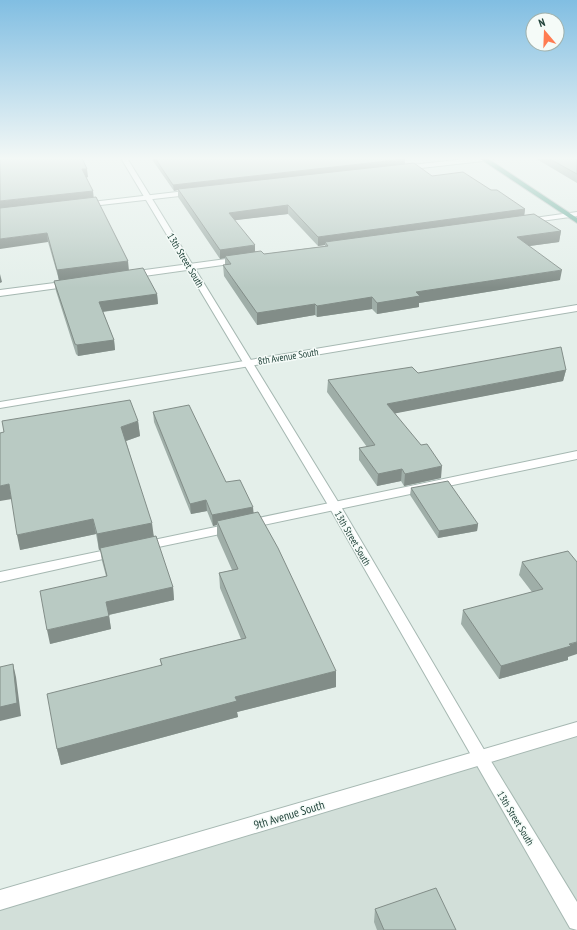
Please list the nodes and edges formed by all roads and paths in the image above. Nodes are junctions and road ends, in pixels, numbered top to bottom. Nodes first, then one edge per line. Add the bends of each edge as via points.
1 (118, 201) edge
2 (150, 201) edge
3 (551, 201) edge
4 (78, 206) edge
5 (573, 215) edge
6 (577, 221) edge
7 (522, 222) edge
8 (253, 258) edge
9 (190, 267) junction
10 (119, 277) edge
11 (79, 282) edge
12 (0, 293) edge
13 (577, 308) edge
14 (248, 363) junction
15 (0, 404) edge
16 (577, 455) edge
17 (334, 505) junction
18 (0, 577) edge
19 (577, 729) edge
20 (480, 758) junction
21 (0, 900) edge
22 (577, 921) edge

1 - 4 street
2 - 9 street, 13th Street South
3 - 5 main road
5 - 6 main road
5 - 7 street
8 - 9 street
9 - 10 street
9 - 14 street, 13th Street South
11 - 12 street
13 - 14 street, 8th Avenue South
14 - 15 street, 8th Avenue South
14 - 17 street, 13th Street South
16 - 17 street
17 - 18 street
17 - 20 street, 13th Street South
19 - 20 street, 9th Avenue South
20 - 21 street, 9th Avenue South
20 - 22 street, 13th Street South

